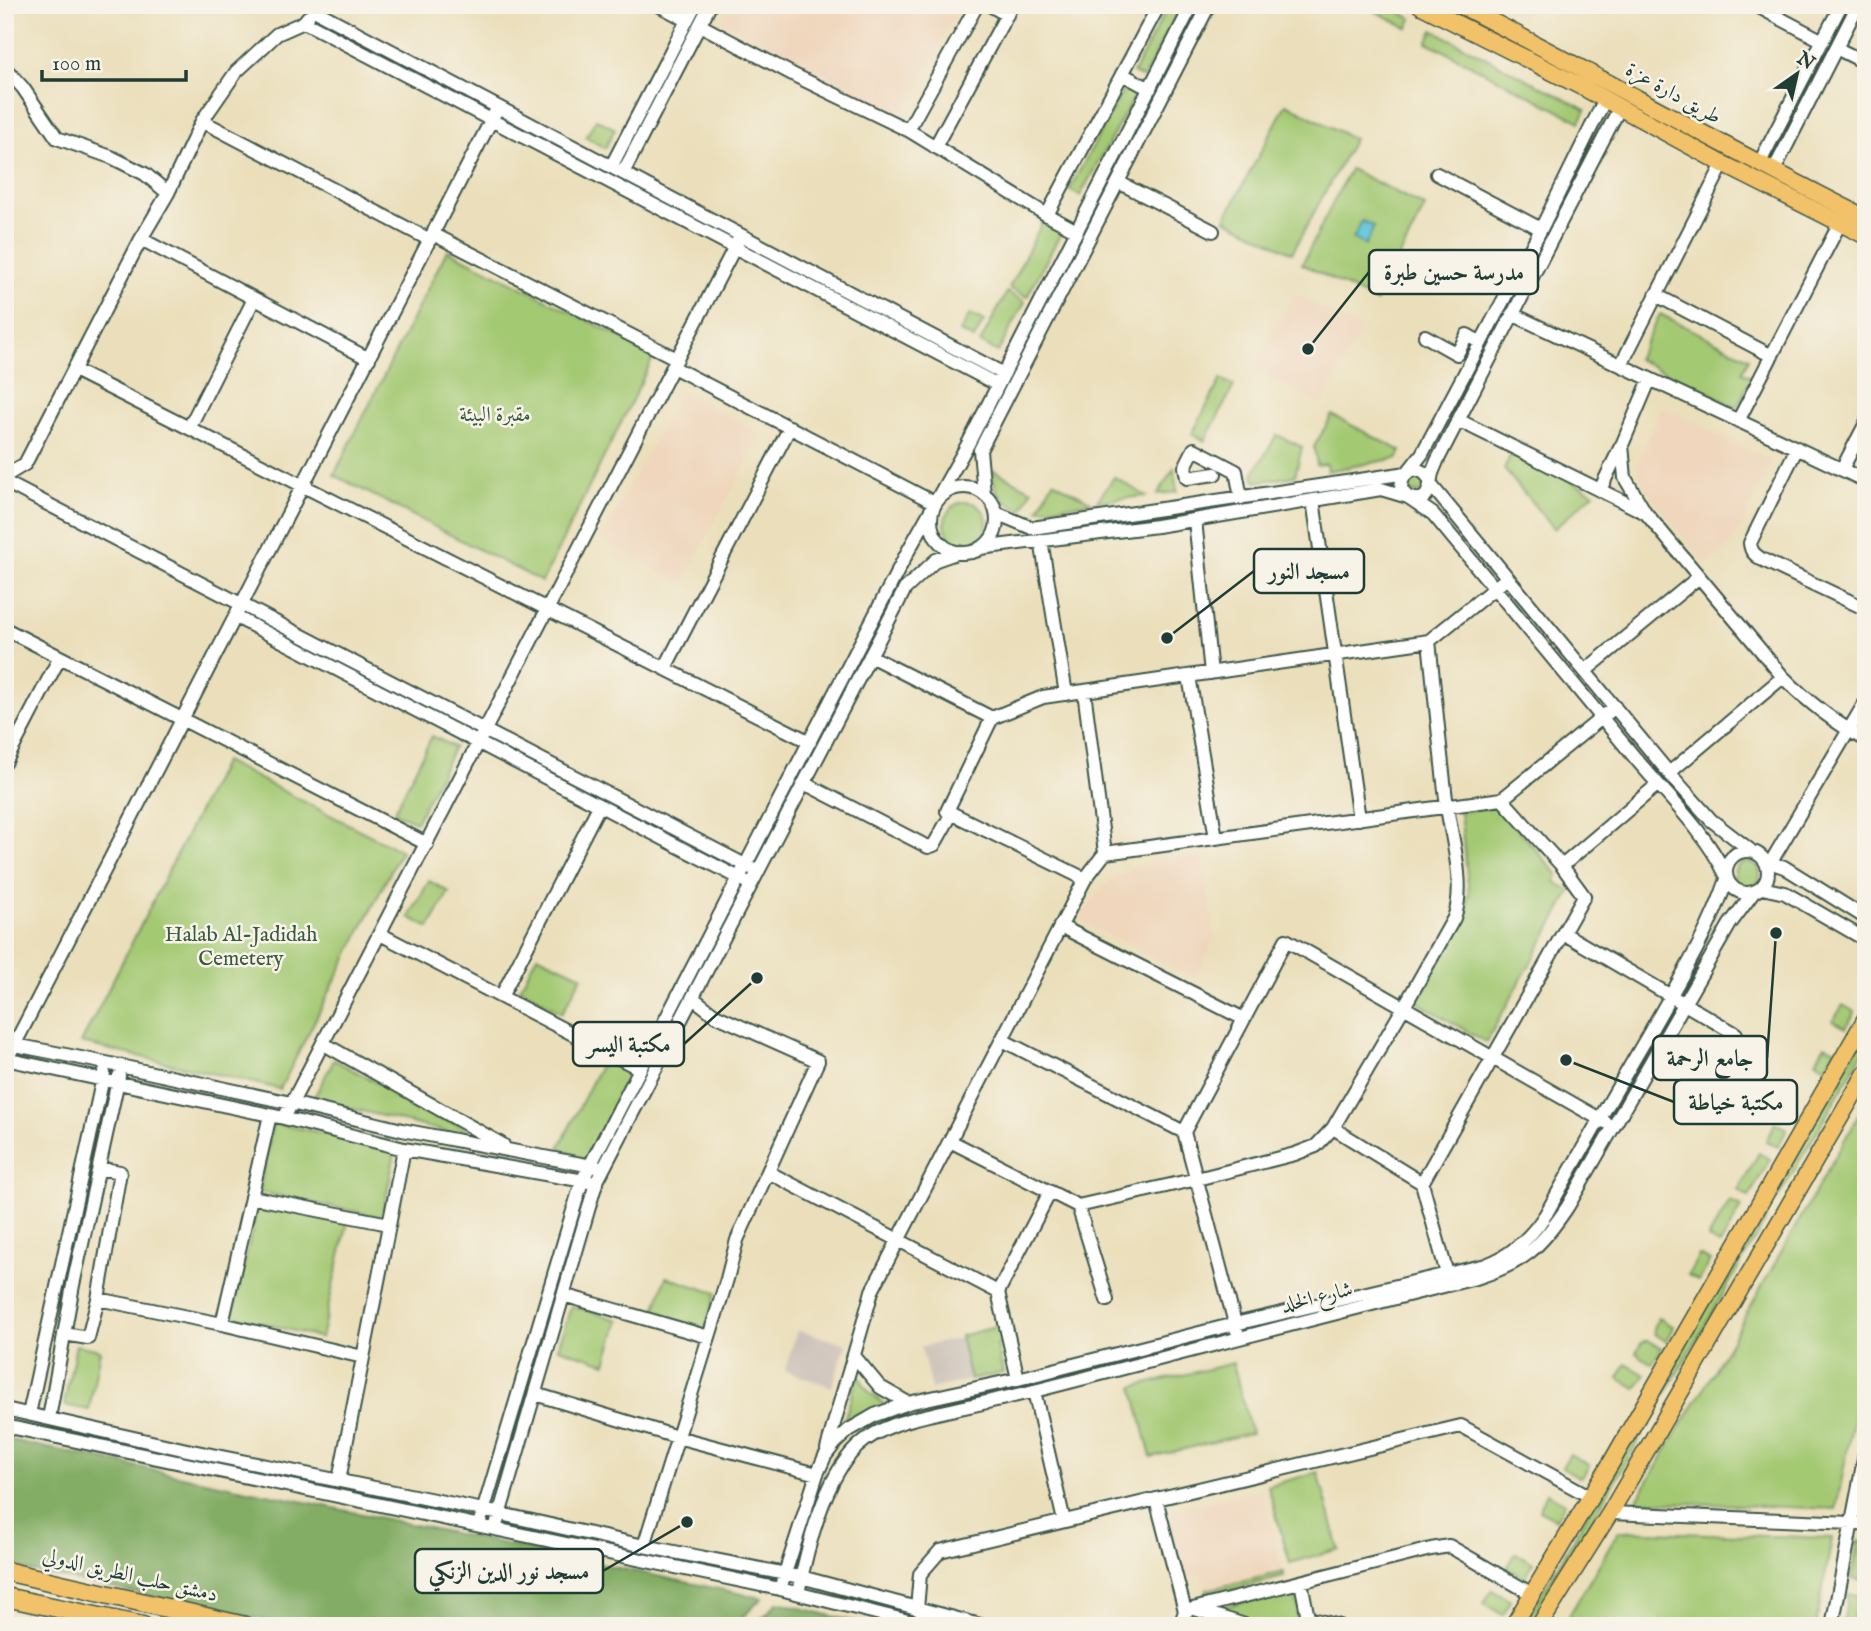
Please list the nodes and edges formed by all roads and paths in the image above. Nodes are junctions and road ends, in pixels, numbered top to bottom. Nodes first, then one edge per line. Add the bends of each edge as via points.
1 (658, 5) edge
2 (695, 5) edge
3 (710, 5) edge
4 (977, 5) edge
5 (990, 5) edge
6 (1159, 5) edge
7 (1192, 5) edge
8 (1209, 5) edge
9 (1420, 5) edge
10 (1460, 5) edge
11 (1755, 5) edge
12 (1841, 5) edge
13 (1858, 5) edge
14 (316, 8) edge
15 (1010, 10) edge
16 (1491, 12) edge
17 (687, 20) junction
18 (304, 22) junction
19 (700, 25) junction
20 (1823, 41) junction
21 (1836, 48) junction
22 (1866, 63) edge
23 (5, 68) edge
24 (1122, 74) junction
25 (1587, 80) junction
26 (1150, 89) junction
27 (1612, 103) junction
28 (498, 107) junction
29 (492, 120) junction
30 (202, 121) junction
31 (908, 130) junction
32 (935, 148) junction
33 (1723, 164) junction
34 (611, 167) junction
35 (1766, 168) junction
36 (624, 173) junction
37 (1437, 174) dead end
38 (1118, 182) junction
39 (168, 193) junction
40 (1047, 215) junction
41 (1866, 218) edge
42 (1840, 223) junction
43 (1541, 229) junction
44 (1077, 231) junction
45 (1213, 231) dead end
46 (741, 235) junction
47 (1866, 236) edge
48 (432, 237) junction
49 (141, 239) junction
50 (735, 248) junction
51 (1656, 295) junction
52 (254, 299) junction
53 (1513, 314) junction
54 (1424, 336) dead end
55 (1481, 343) junction
56 (1772, 356) junction
57 (369, 359) junction
58 (675, 363) junction
59 (1621, 365) junction
60 (74, 370) junction
61 (1650, 379) junction
62 (1001, 380) junction
63 (1458, 420) junction
64 (1738, 421) junction
65 (1866, 423) edge
66 (790, 427) junction
67 (189, 428) junction
68 (1622, 446) junction
69 (1797, 448) junction
70 (1842, 470) junction
71 (1407, 472) junction
72 (1216, 474) dead end
73 (5, 476) edge
74 (1866, 481) edge
75 (5, 482) edge
76 (1430, 483) junction
77 (303, 486) junction
78 (1600, 490) junction
79 (984, 494) junction
80 (1408, 497) junction
81 (1241, 498) junction
82 (1313, 500) junction
83 (1208, 502) junction
84 (935, 503) junction
85 (1644, 512) junction
86 (996, 513) junction
87 (1211, 517) junction
88 (1195, 520) junction
89 (1041, 540) junction
90 (980, 548) junction
91 (959, 552) junction
92 (1699, 577) junction
93 (1507, 578) junction
94 (1495, 588) junction
95 (242, 605) junction
96 (548, 609) junction
97 (1866, 609) edge
98 (236, 617) junction
99 (5, 629) edge
100 (1429, 641) junction
101 (1335, 654) junction
102 (870, 656) junction
103 (60, 657) junction
104 (665, 668) junction
105 (1585, 671) junction
106 (1211, 673) junction
107 (1189, 676) junction
108 (1783, 677) junction
109 (1084, 691) junction
110 (1066, 694) junction
111 (1866, 701) edge
112 (1615, 707) junction
113 (992, 718) junction
114 (1602, 718) junction
115 (183, 720) junction
116 (1849, 730) junction
117 (485, 731) junction
118 (1866, 740) edge
119 (810, 742) junction
120 (479, 743) junction
121 (5, 764) edge
122 (1669, 773) junction
123 (804, 783) junction
124 (1657, 785) junction
125 (785, 788) junction
126 (798, 795) junction
127 (1502, 799) junction
128 (599, 806) junction
129 (1447, 807) junction
130 (952, 813) junction
131 (1359, 818) junction
132 (1216, 838) junction
133 (427, 844) junction
134 (1749, 850) junction
135 (1105, 853) junction
136 (1769, 863) junction
137 (746, 865) junction
138 (1562, 866) junction
139 (758, 872) junction
140 (1727, 877) junction
141 (739, 878) junction
142 (1085, 879) junction
143 (752, 884) junction
144 (1757, 890) junction
145 (1866, 918) edge
146 (1060, 926) junction
147 (1563, 933) junction
148 (380, 934) junction
149 (1866, 940) edge
150 (1670, 996) junction
151 (500, 997) junction
152 (693, 998) junction
153 (1685, 1004) junction
154 (1404, 1007) junction
155 (1866, 1018) edge
156 (1244, 1019) junction
157 (1736, 1034) dead end
158 (1002, 1040) junction
159 (11, 1044) edge
160 (324, 1044) junction
161 (1494, 1058) junction
162 (6, 1059) edge
163 (106, 1063) junction
164 (121, 1066) junction
165 (640, 1069) junction
166 (1866, 1073) edge
167 (103, 1080) junction
168 (117, 1083) junction
169 (291, 1103) junction
170 (270, 1115) junction
171 (284, 1118) junction
172 (1600, 1119) junction
173 (1613, 1127) junction
174 (1333, 1128) junction
175 (1184, 1132) junction
176 (950, 1141) junction
177 (404, 1149) junction
178 (514, 1151) junction
179 (590, 1165) junction
180 (99, 1168) junction
181 (604, 1168) junction
182 (768, 1172) junction
183 (1197, 1179) junction
184 (582, 1181) junction
185 (596, 1183) junction
186 (1422, 1183) junction
187 (1050, 1192) junction
188 (251, 1196) junction
189 (1761, 1201) junction
190 (1078, 1206) junction
191 (1784, 1215) junction
192 (389, 1224) junction
193 (898, 1241) junction
194 (1447, 1275) junction
195 (58, 1282) junction
196 (73, 1285) junction
197 (998, 1292) junction
198 (564, 1295) junction
199 (97, 1299) junction
200 (1107, 1300) dead end
201 (222, 1324) junction
202 (1235, 1324) junction
203 (64, 1334) junction
204 (709, 1337) junction
205 (1239, 1338) junction
206 (363, 1357) junction
207 (855, 1357) junction
208 (1018, 1379) junction
209 (1034, 1391) junction
210 (535, 1394) junction
211 (922, 1400) junction
212 (908, 1403) junction
213 (5, 1409) edge
214 (29, 1414) junction
215 (925, 1416) junction
216 (49, 1418) junction
217 (5, 1426) edge
218 (677, 1437) junction
219 (1866, 1449) edge
220 (825, 1456) junction
221 (817, 1474) junction
222 (339, 1480) junction
223 (1591, 1497) junction
224 (1156, 1499) junction
225 (483, 1510) junction
226 (498, 1513) junction
227 (1610, 1513) junction
228 (1064, 1521) junction
229 (1859, 1524) edge
230 (479, 1525) junction
231 (495, 1529) junction
232 (644, 1546) junction
233 (5, 1571) edge
234 (784, 1573) junction
235 (801, 1577) junction
236 (1301, 1582) junction
237 (780, 1588) junction
238 (798, 1593) junction
239 (1532, 1594) junction
240 (5, 1597) edge
241 (917, 1609) junction
242 (1190, 1610) junction
243 (1522, 1611) junction
244 (1307, 1622) edge
245 (1540, 1624) edge
246 (144, 1626) edge
247 (245, 1626) edge
248 (928, 1626) edge
249 (984, 1626) edge
250 (1180, 1626) edge
251 (1248, 1626) edge
252 (1340, 1626) edge
253 (1513, 1626) edge
254 (1832, 1626) edge

1 - 17 street
2 - 17 street
3 - 19 street
4 - 31 street
5 - 15 street
6 - 24 street
7 - 26 street
8 - 38 street
9 - 25 main road
10 - 16 main road, طريق دارة عزة
11 - 20 street
12 - 20 street
13 - 21 street
14 - 18 street
14 - 28 street
15 - 32 street
16 - 25 main road, طريق دارة عزة
17 - 34 street
18 - 29 street
18 - 30 street via 277,34 236,72
19 - 31 street
19 - 36 street
20 - 35 street
21 - 22 street
21 - 35 street
23 - 39 street via 57,138 111,157 145,174
24 - 26 street
24 - 40 street
25 - 27 main road
25 - 35 main road, طريق دارة عزة
26 - 44 street
27 - 33 main road
27 - 43 street
27 - 53 street
28 - 29 street
28 - 34 street
29 - 48 street
29 - 50 street
30 - 39 street
30 - 48 street
31 - 32 street
32 - 40 street
33 - 42 main road
33 - 51 street
34 - 36 street
35 - 41 main road, طريق دارة عزة
36 - 46 street
37 - 43 street
38 - 45 street
38 - 79 street via 980,450
39 - 49 street
40 - 44 street
42 - 47 main road
42 - 56 street
43 - 55 street
44 - 62 street
46 - 50 street
46 - 62 street
48 - 57 street
48 - 58 street
49 - 52 street
49 - 60 street
50 - 58 street
50 - 62 street
51 - 56 street
51 - 59 street
52 - 57 street
52 - 67 street
53 - 59 street
53 - 63 street
54 - 55 street via 1457,354 1467,335
55 - 71 street via 1422,454
56 - 64 street
57 - 77 street
58 - 66 street
58 - 96 street
59 - 61 street
60 - 67 street
60 - 73 street via 25,464
61 - 64 street
61 - 68 street
62 - 84 street
63 - 76 street
63 - 78 street
64 - 69 street
65 - 70 street
66 - 84 street
66 - 104 street
67 - 77 street
68 - 78 street
68 - 85 street via 1625,478
69 - 70 street
69 - 97 street via 1751,549 1761,559
70 - 74 street
71 - 76 street via 1420,471
71 - 80 street via 1401,488
71 - 81 street
72 - 81 street via 1187,478 1185,467 1194,449 1236,471
75 - 95 street
76 - 80 street via 1425,496
76 - 93 street
77 - 95 street
77 - 96 street
78 - 85 street
79 - 84 street via 974,488 952,489
79 - 86 street
80 - 82 street via 1381,489
80 - 94 street via 1433,514
81 - 83 street
82 - 87 street
82 - 101 street
83 - 86 street via 1032,528
83 - 87 street
84 - 91 street via 931,513 934,534
84 - 119 street
85 - 92 street
86 - 90 street via 994,533
87 - 88 street
88 - 89 street
88 - 106 street
89 - 90 street
89 - 110 street
90 - 91 street
91 - 102 street via 936,560 905,589
92 - 105 street
92 - 108 street
93 - 94 street
93 - 105 street
94 - 100 street
94 - 114 street
95 - 98 street
95 - 117 street
96 - 104 street
96 - 117 street
98 - 115 street
98 - 120 street
99 - 103 street
100 - 101 street
100 - 129 street
101 - 106 street
101 - 131 street
102 - 113 street
102 - 123 street
103 - 115 street
103 - 121 street
104 - 119 street
105 - 112 street
106 - 107 street
107 - 109 street
107 - 132 street
108 - 116 street
108 - 122 street
109 - 110 street
109 - 135 street
110 - 113 street via 1043,697
111 - 116 street
112 - 114 street
112 - 122 street
113 - 130 street via 947,811
114 - 124 street
114 - 127 street
115 - 133 street
115 - 159 street
116 - 118 street
116 - 136 street
117 - 120 street
117 - 137 street
119 - 125 street
120 - 128 street
120 - 133 street
122 - 134 street via 1711,820
123 - 126 street
123 - 130 street via 928,847 934,845
124 - 138 street
124 - 140 street via 1700,831
125 - 126 street
125 - 137 street
126 - 139 street
127 - 129 street
127 - 138 street
128 - 141 street
128 - 151 street
129 - 131 street
129 - 154 street via 1458,907
130 - 142 street
131 - 132 street
132 - 135 street
133 - 148 street
134 - 136 street
134 - 140 street via 1732,857
135 - 142 street
136 - 144 street via 1767,882
136 - 145 street
137 - 139 street
137 - 141 street
138 - 147 street via 1584,896
139 - 143 street
140 - 144 street via 1737,891
140 - 150 street via 1713,916
141 - 143 street
141 - 165 street
142 - 146 street
143 - 152 street
144 - 149 street via 1784,894
144 - 153 street, شارع الخلد via 1730,924
146 - 156 street
146 - 158 street
147 - 150 street
147 - 161 street
148 - 151 street
148 - 160 street
150 - 153 street
150 - 172 street
151 - 165 street
152 - 181 street
152 - 182 street via 715,1015 818,1060
153 - 157 street
153 - 173 street, شارع الخلد
154 - 156 street via 1286,940
154 - 161 street
154 - 174 street
155 - 189 main road
156 - 175 street
158 - 175 street
158 - 176 street
159 - 162 street
159 - 163 street
160 - 169 street
160 - 178 street
161 - 172 street
161 - 186 street
162 - 167 street
163 - 164 street
163 - 167 street
164 - 168 street
164 - 169 street
165 - 179 street
166 - 191 main road
167 - 168 street
167 - 195 street
168 - 170 street
168 - 180 street
169 - 171 street
169 - 178 street
170 - 171 street
170 - 188 street
171 - 177 street
172 - 173 street
172 - 194 street via 1536,1230 1498,1261
173 - 205 street, شارع الخلد via 1556,1224 1529,1254 1476,1278
174 - 183 street via 1316,1146 1295,1154
174 - 186 street
175 - 183 street
176 - 187 street
176 - 193 street
177 - 184 street
177 - 192 street
178 - 179 street
179 - 181 street
179 - 184 street
180 - 196 street
180 - 199 street via 120,1172
181 - 185 street
182 - 193 street
182 - 204 street via 737,1240
183 - 190 street
183 - 202 street
184 - 185 street
184 - 225 street
185 - 198 street
186 - 194 street
187 - 190 street
187 - 197 street
188 - 192 street
188 - 201 street
189 - 191 main road
189 - 223 main road
190 - 200 street
191 - 227 main road
192 - 206 street
193 - 197 street
193 - 207 street via 872,1290
194 - 202 street
195 - 196 street
195 - 214 street
196 - 203 street
197 - 208 street
198 - 204 street
198 - 210 street
199 - 201 street
199 - 203 street via 88,1338
201 - 206 street
202 - 205 street
202 - 208 street
203 - 216 street
204 - 218 street
205 - 209 street, شارع الخلد
206 - 222 street
207 - 212 street via 880,1387
207 - 220 street
208 - 211 street
209 - 215 street, شارع الخلد
209 - 228 street
210 - 218 street
210 - 226 street
211 - 212 street
211 - 215 street
212 - 220 street via 849,1430
213 - 214 street
214 - 216 street
215 - 235 street, شارع الخلد via 879,1431 848,1457 824,1500
216 - 222 street
217 - 230 street
218 - 221 street
218 - 232 street
219 - 229 street
220 - 221 street
221 - 234 street
222 - 225 street
223 - 224 street via 1461,1426
223 - 239 main road
224 - 228 street
224 - 242 street
225 - 226 street
225 - 230 street
226 - 231 street
226 - 232 street
227 - 229 street
227 - 245 main road
228 - 241 street via 940,1551 920,1574
229 - 254 street
230 - 231 street
231 - 237 street
232 - 234 street
233 - 247 highway, دمشق حلب الطريق الدولي
234 - 235 street
234 - 237 street
235 - 238 street, شارع الخلد
235 - 241 street
236 - 239 street via 1450,1546
236 - 242 street
236 - 244 street
237 - 238 street
238 - 248 street
239 - 243 main road
240 - 246 highway
241 - 249 street
242 - 250 street
242 - 251 street
243 - 245 main road
243 - 253 main road
244 - 252 street

